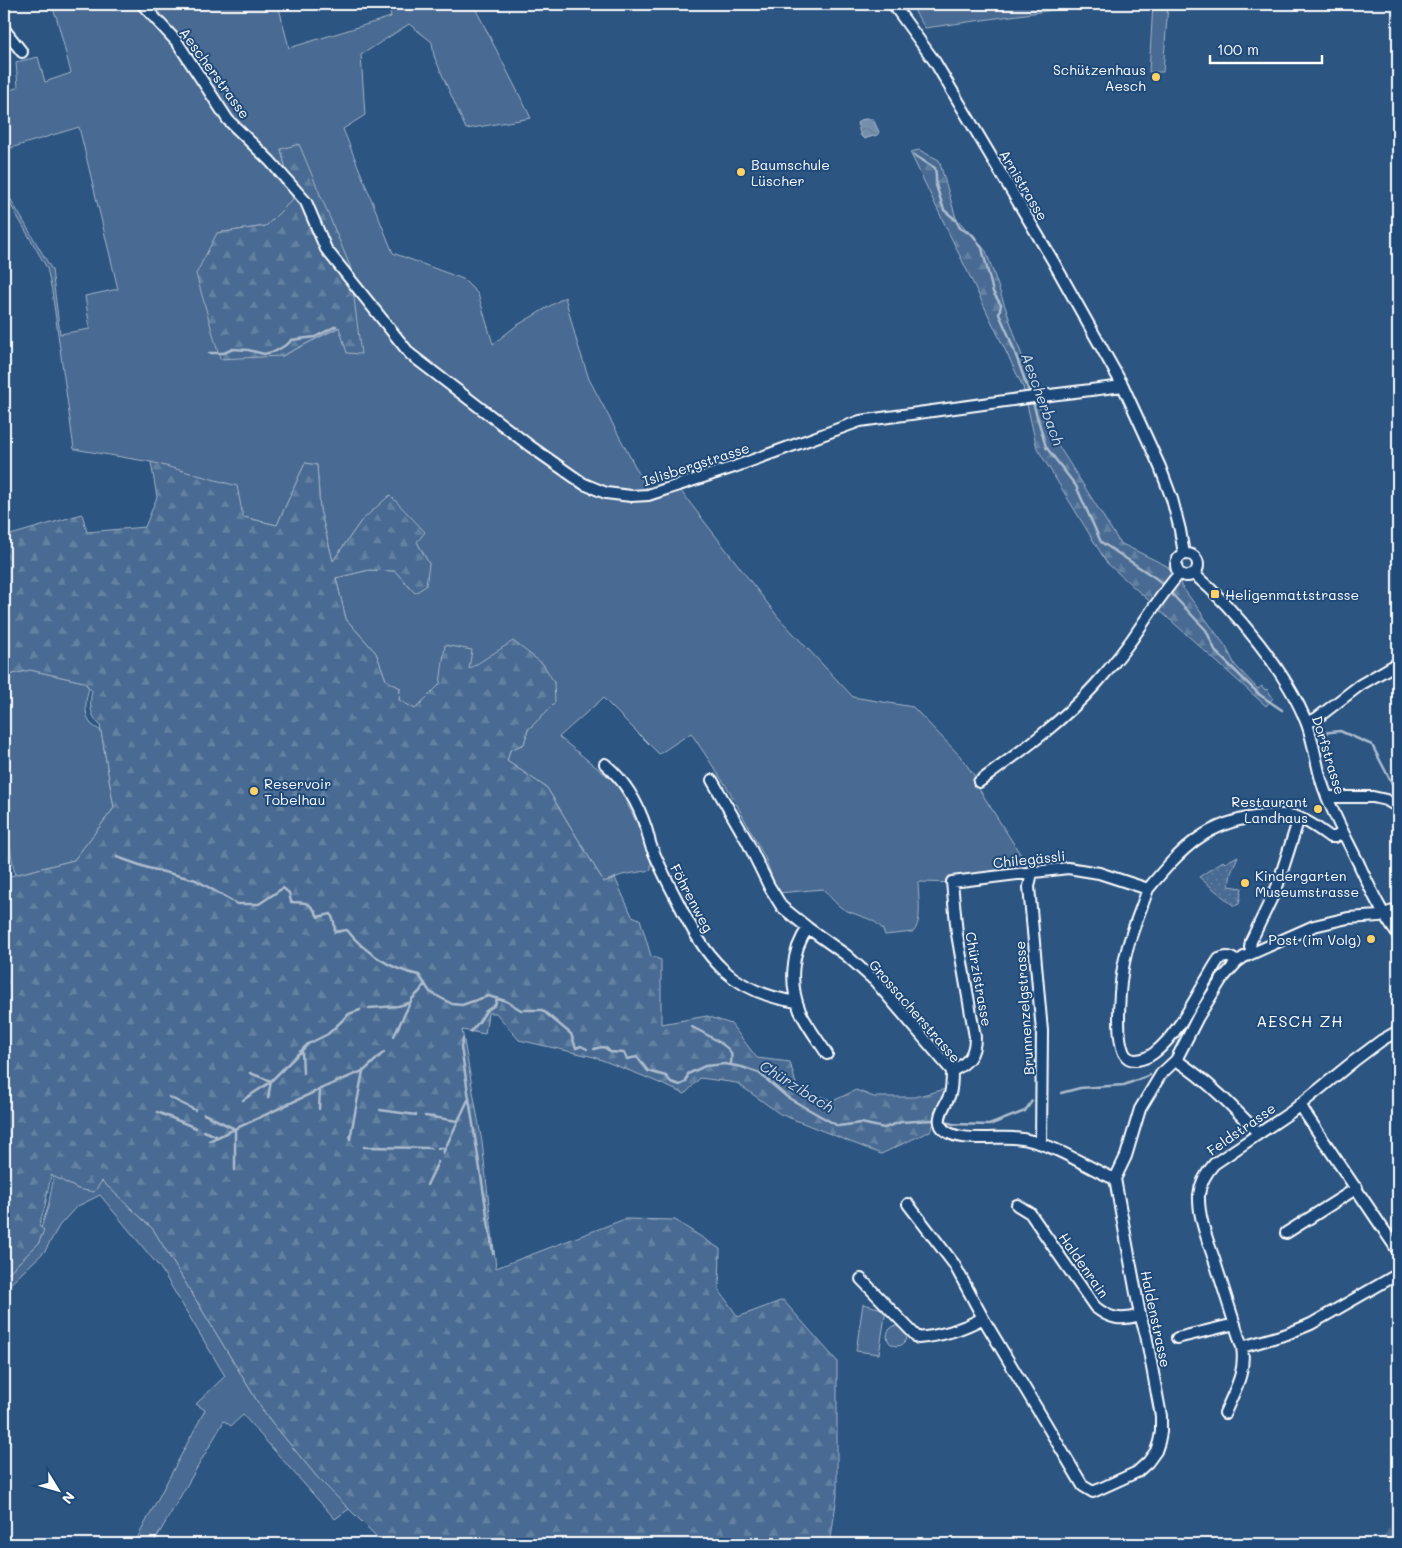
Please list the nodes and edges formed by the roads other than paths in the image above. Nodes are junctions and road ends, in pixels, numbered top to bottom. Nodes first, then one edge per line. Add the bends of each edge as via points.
1 (142, 4) edge
2 (893, 4) edge
3 (4, 29) edge
4 (22, 52) dead end
5 (306, 202) joint
6 (1123, 386) junction
7 (1184, 554) junction
8 (1180, 574) junction
9 (1194, 574) junction
10 (1398, 663) edge
11 (1307, 723) junction
12 (605, 764) dead end
13 (712, 780) dead end
14 (979, 782) dead end
15 (1327, 798) junction
16 (1398, 808) edge
17 (1299, 818) junction
18 (1343, 833) junction
19 (1032, 872) junction
20 (952, 882) joint
21 (1148, 889) junction
22 (1398, 908) edge
23 (1383, 915) junction
24 (808, 928) junction
25 (1398, 935) edge
26 (1252, 953) junction
27 (1237, 962) junction
28 (797, 1002) junction
29 (1397, 1035) edge
30 (828, 1054) dead end
31 (1176, 1060) junction
32 (952, 1071) junction
33 (1300, 1104) junction
34 (1258, 1133) junction
35 (1041, 1142) junction
36 (1115, 1179) junction
37 (1357, 1188) junction
38 (908, 1204) dead end
39 (1017, 1205) dead end
40 (1286, 1233) dead end
41 (1398, 1252) edge
42 (1398, 1274) edge
43 (860, 1279) dead end
44 (1140, 1315) junction
45 (983, 1318) junction
46 (1235, 1324) junction
47 (1177, 1338) dead end
48 (1242, 1346) junction
49 (1224, 1412) dead end

1 - 5 street, Aescherstrasse via 177,42 228,120
2 - 6 street, Arnistrasse via 935,62
3 - 4 street
5 - 6 street, Islisbergstrasse via 326,249 410,354 530,446 584,484 606,494 648,495 860,421
6 - 7 street via 1172,499
7 - 8 street via 1176,564
7 - 9 street via 1197,560
8 - 9 street
8 - 14 street via 1096,684 1030,746
9 - 11 street, Dorfstrasse via 1240,621 1266,655 1284,680
10 - 11 street via 1360,685
11 - 15 street, Dorfstrasse
12 - 28 street, Föhrenweg via 618,775 639,810 661,868 706,952 720,968 741,983 762,994
13 - 24 street, Grossacherstrasse via 748,840 782,907
15 - 16 street via 1373,797
15 - 18 street, Dorfstrasse
17 - 18 street via 1330,837
17 - 21 street via 1281,814 1251,817 1232,821 1206,833 1168,864
17 - 26 street via 1277,887 1251,941
18 - 23 street, Dorfstrasse
19 - 20 street, Chilegässli
19 - 21 street, Chilegässli via 1068,868 1091,871
19 - 35 street, Brunnenzelgstrasse via 1029,886 1042,1031
20 - 32 street, Chürzistrasse via 975,1047 963,1066
21 - 27 street via 1130,939 1119,1000 1121,1037 1127,1057 1138,1060 1165,1044 1216,962 1227,956
22 - 23 street
23 - 25 street, Dorfstrasse
23 - 26 street via 1348,918 1314,926
24 - 28 street via 796,957 794,985
24 - 32 street, Grossacherstrasse via 846,954 874,980
26 - 27 street
27 - 31 street via 1221,980
28 - 30 street via 806,1023
29 - 33 street, Feldstrasse via 1382,1040
31 - 34 street via 1219,1094
31 - 36 street via 1161,1074 1140,1109 1126,1156
32 - 35 street, Grossacherstrasse via 951,1089 940,1122 946,1132 969,1138 1012,1137
33 - 34 street, Feldstrasse
33 - 37 street
34 - 46 street, Feldstrasse via 1209,1169 1199,1194 1208,1240
35 - 36 street, Grossacherstrasse
36 - 44 street, Haldenstrasse
37 - 40 street
37 - 41 street
38 - 45 street, Haldenstrasse via 954,1264
39 - 44 street, Haldenrain via 1030,1213 1095,1307 1119,1319
42 - 48 street via 1311,1324
43 - 45 street via 918,1338 967,1326
44 - 45 street, Haldenstrasse via 1161,1416 1159,1442 1148,1462 1137,1472 1093,1492 1079,1481
46 - 47 street
46 - 48 street, Feldstrasse
48 - 49 street, Feldstrasse via 1242,1375

